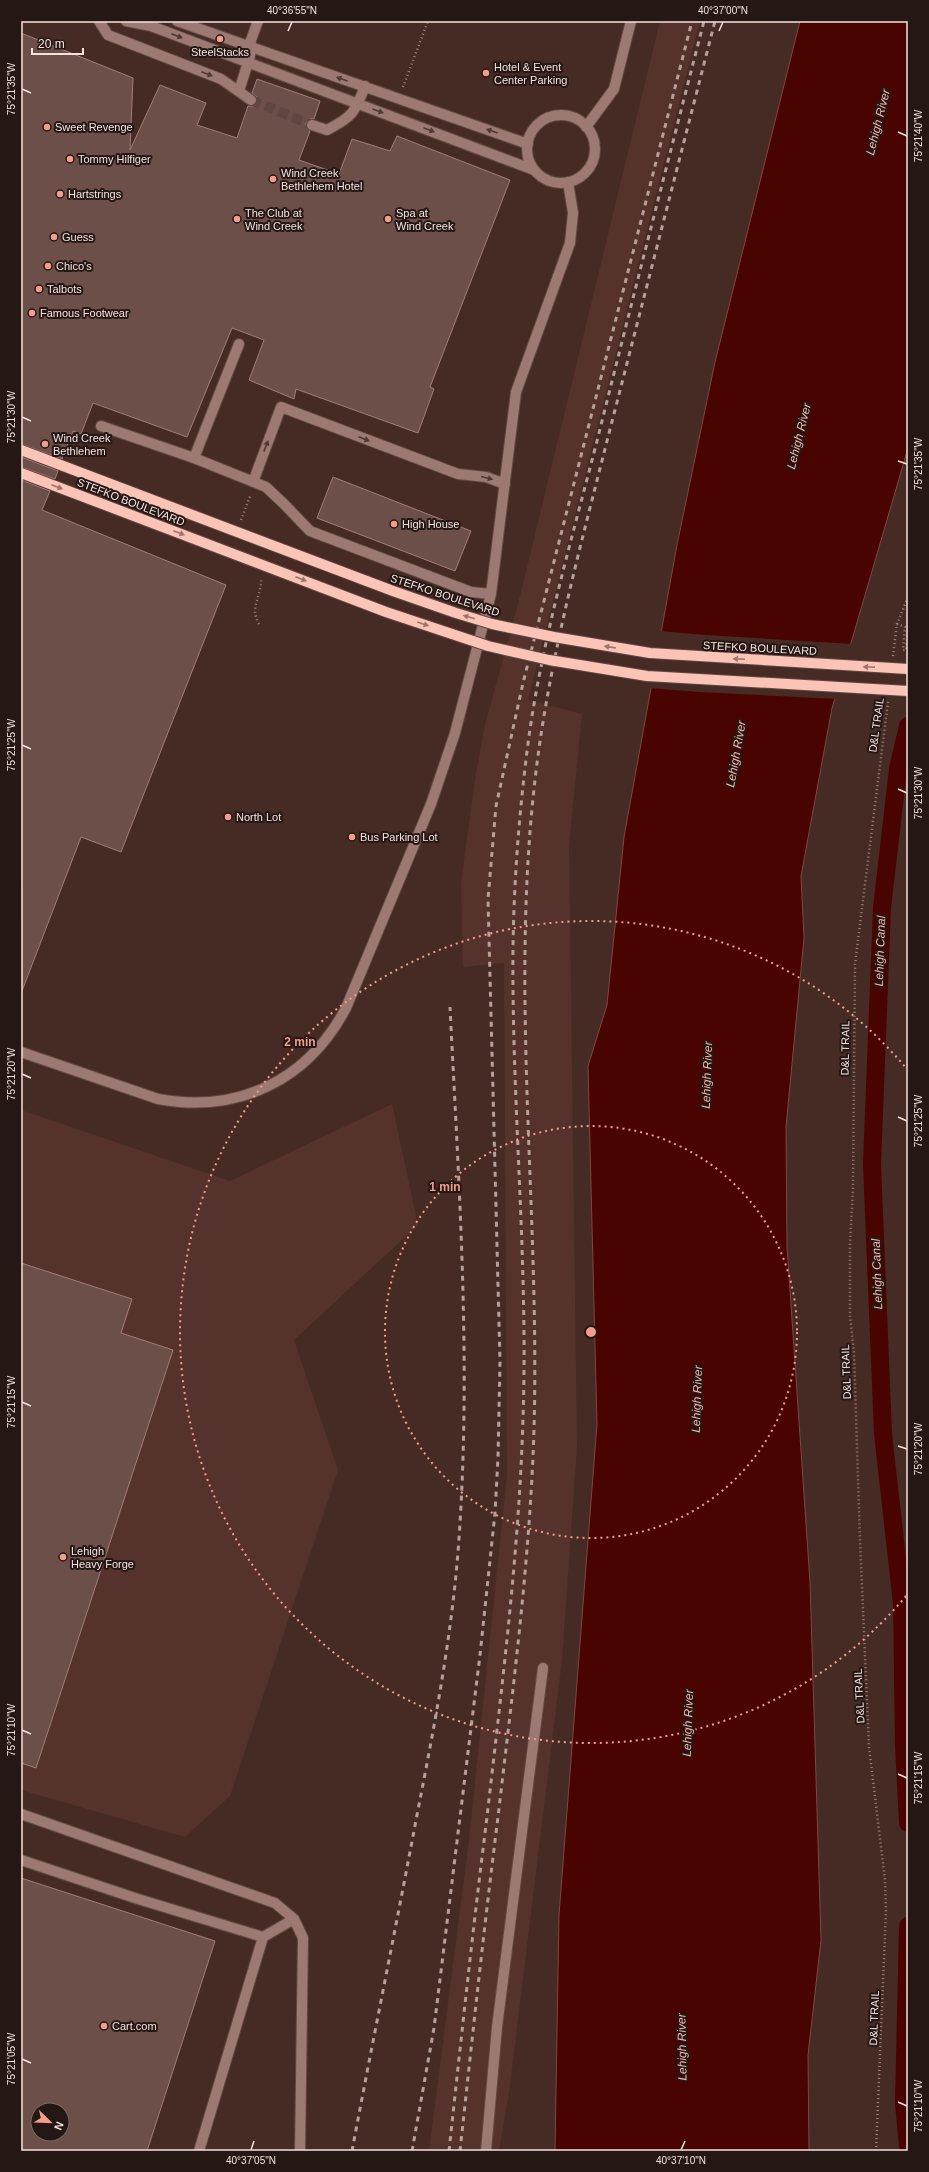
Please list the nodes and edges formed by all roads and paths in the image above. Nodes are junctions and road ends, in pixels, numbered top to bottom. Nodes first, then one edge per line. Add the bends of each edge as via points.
1 (98, 21) edge
2 (126, 21) edge
3 (177, 21) edge
4 (258, 21) edge
5 (428, 21) edge
6 (631, 21) edge
7 (251, 46) junction
8 (248, 62) junction
9 (365, 86) junction
10 (239, 91) junction
11 (402, 91) dead end
12 (251, 100) tunnel mouth
13 (358, 104) junction
14 (312, 124) tunnel mouth
15 (586, 127) junction
16 (528, 144) junction
17 (534, 170) junction
18 (568, 182) junction
19 (239, 344) dead end
20 (101, 426) dead end
21 (21, 450) edge
22 (194, 458) junction
23 (21, 473) edge
24 (253, 482) junction
25 (505, 484) junction
26 (261, 574) dead end
27 (491, 594) junction
28 (908, 597) edge
29 (259, 624) dead end
30 (897, 624) junction
31 (908, 632) edge
32 (893, 660) dead end
33 (908, 669) edge
34 (908, 691) edge
35 (888, 697) dead end
36 (21, 1052) edge
37 (543, 1668) dead end
38 (21, 1814) edge
39 (21, 1860) edge
40 (294, 1919) junction
41 (263, 1937) junction
42 (199, 2151) edge
43 (300, 2151) edge
44 (486, 2151) edge
45 (876, 2151) edge

1 -> 10 street via 108,35 221,79
2 -> 8 street via 151,26
3 - 7 street
4 - 7 street
5 - 11 path
6 - 15 street via 614,89
7 - 8 street
9 -> 7 street
8 - 10 street
8 - 13 street
9 - 13 street
16 -> 9 street
10 - 12 street
13 - 14 street via 348,119 327,130
13 -> 17 street
15 - 16 street via 576,119 554,116 535,128
15 - 18 street via 595,145 594,156 583,175
16 - 17 street via 529,160
17 - 18 street via 542,178 552,182
18 - 25 street via 573,213 570,243 516,392
19 - 22 street
20 - 22 street
33 -> 21 main road, STEFKO BOULEVARD, bridge via 650,653 554,638 492,624 393,591
22 - 24 street
23 -> 34 main road, STEFKO BOULEVARD, bridge via 386,612 488,646 549,660 647,676
24 -> 25 street via 281,407 458,474 486,477
24 - 27 street via 266,487 310,532 471,592
25 - 27 street
26 - 29 path via 262,587 254,610
27 - 36 street via 455,733 431,804 346,1008 322,1045 293,1072 270,1087 228,1100 204,1102 175,1102 158,1098
28 - 30 path
30 - 31 path via 905,627 902,650 906,650
30 - 32 path
35 - 45 path, D&L TRAIL via 855,964 853,1189 850,1242 850,1316 854,1353 868,1725 886,1895
37 - 44 street via 497,2028
38 - 40 street via 275,1903
39 - 41 street
40 - 41 street
40 - 43 street via 303,1938
41 - 42 street

